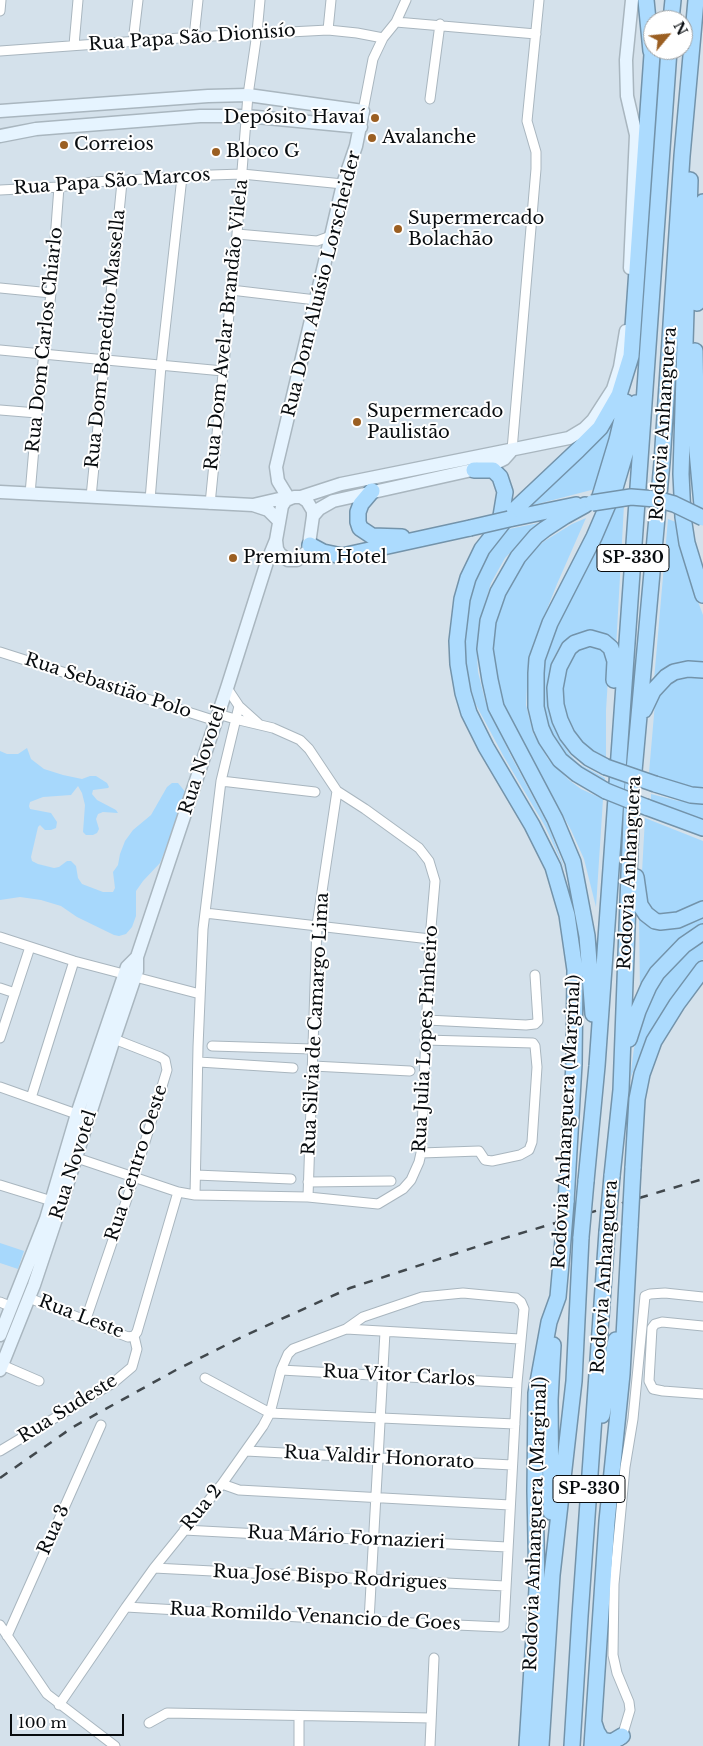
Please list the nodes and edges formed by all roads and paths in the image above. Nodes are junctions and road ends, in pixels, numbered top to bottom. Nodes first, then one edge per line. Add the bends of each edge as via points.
1 (1, 0) edge
2 (78, 0) edge
3 (138, 0) edge
4 (198, 0) edge
5 (260, 0) edge
6 (331, 0) edge
7 (406, 0) edge
8 (539, 0) edge
9 (632, 0) edge
10 (696, 0) edge
11 (0, 11) edge
12 (396, 22) junction
13 (440, 24) junction
14 (328, 30) junction
15 (693, 32) edge
16 (257, 33) junction
17 (536, 34) junction
18 (194, 37) junction
19 (383, 38) junction
20 (133, 42) junction
21 (74, 46) junction
22 (0, 51) edge
23 (651, 60) edge
24 (668, 60) edge
25 (690, 60) edge
26 (691, 60) edge
27 (248, 95) junction
28 (430, 99) dead end
29 (0, 111) edge
30 (363, 111) junction
31 (246, 116) junction
32 (361, 127) junction
33 (0, 136) edge
34 (242, 174) junction
35 (182, 177) junction
36 (122, 182) junction
37 (343, 184) junction
38 (59, 187) junction
39 (0, 190) edge
40 (703, 202) edge
41 (237, 234) junction
42 (322, 245) junction
43 (0, 288) edge
44 (231, 290) junction
45 (51, 293) junction
46 (316, 300) junction
47 (650, 310) junction
48 (695, 332) junction
49 (0, 350) edge
50 (44, 354) junction
51 (631, 356) junction
52 (105, 359) junction
53 (162, 366) junction
54 (222, 371) junction
55 (0, 410) edge
56 (37, 413) junction
57 (512, 450) junction
58 (474, 470) junction
59 (372, 491) junction
60 (0, 492) edge
61 (30, 494) junction
62 (91, 497) junction
63 (292, 499) junction
64 (150, 500) junction
65 (210, 504) junction
66 (253, 505) junction
67 (585, 505) junction
68 (313, 516) junction
69 (703, 517) edge
70 (279, 522) junction
71 (502, 523) junction
72 (423, 537) junction
73 (276, 540) junction
74 (310, 545) junction
75 (288, 560) junction
76 (266, 562) junction
77 (694, 567) junction
78 (703, 595) edge
79 (562, 600) junction
80 (0, 652) edge
81 (703, 670) edge
82 (227, 688) junction
83 (239, 706) junction
84 (217, 717) junction
85 (640, 718) junction
86 (235, 719) junction
87 (259, 724) junction
88 (221, 781) junction
89 (612, 788) junction
90 (315, 792) dead end
91 (337, 792) junction
92 (703, 796) edge
93 (630, 828) junction
94 (703, 828) edge
95 (703, 910) edge
96 (205, 913) junction
97 (317, 925) junction
98 (703, 932) edge
99 (0, 937) edge
100 (430, 939) junction
101 (30, 947) junction
102 (74, 961) junction
103 (703, 969) edge
104 (535, 975) dead end
105 (130, 977) junction
106 (0, 988) edge
107 (15, 993) junction
108 (200, 994) junction
109 (427, 1020) junction
110 (0, 1038) edge
111 (114, 1039) junction
112 (426, 1040) junction
113 (212, 1046) dead end
114 (313, 1049) junction
115 (198, 1062) junction
116 (313, 1066) junction
117 (596, 1066) junction
118 (293, 1068) dead end
119 (410, 1072) dead end
120 (0, 1087) edge
121 (621, 1090) junction
122 (31, 1098) junction
123 (83, 1116) junction
124 (421, 1153) junction
125 (76, 1158) junction
126 (196, 1175) junction
127 (134, 1178) junction
128 (291, 1179) dead end
129 (308, 1182) junction
130 (391, 1182) dead end
131 (0, 1186) edge
132 (178, 1192) junction
133 (195, 1195) junction
134 (308, 1197) junction
135 (56, 1203) junction
136 (628, 1266) junction
137 (558, 1297) junction
138 (703, 1297) edge
139 (29, 1298) junction
140 (6, 1304) edge
141 (86, 1319) junction
142 (703, 1326) edge
143 (17, 1327) junction
144 (346, 1329) junction
145 (385, 1332) junction
146 (0, 1335) edge
147 (134, 1336) junction
148 (520, 1339) junction
149 (1, 1368) edge
150 (281, 1370) junction
151 (382, 1375) junction
152 (205, 1378) dead end
153 (39, 1381) dead end
154 (517, 1384) junction
155 (703, 1394) edge
156 (270, 1413) junction
157 (380, 1417) junction
158 (515, 1424) junction
159 (101, 1425) dead end
160 (0, 1451) edge
161 (246, 1451) junction
162 (378, 1458) junction
163 (591, 1461) junction
164 (512, 1466) junction
165 (222, 1484) junction
166 (376, 1498) junction
167 (510, 1505) junction
168 (184, 1530) junction
169 (374, 1539) junction
170 (507, 1547) junction
171 (154, 1568) junction
172 (552, 1575) junction
173 (372, 1580) junction
174 (505, 1586) junction
175 (126, 1608) junction
176 (369, 1621) junction
177 (0, 1625) edge
178 (7, 1636) junction
179 (434, 1658) dead end
180 (59, 1705) junction
181 (299, 1716) junction
182 (431, 1718) junction
183 (149, 1723) dead end
184 (621, 1741) edge
185 (600, 1744) edge
186 (114, 1746) edge
187 (299, 1746) edge
188 (430, 1746) edge
189 (527, 1746) edge
190 (541, 1746) edge
191 (572, 1746) edge

1 - 11 street
2 - 21 street
3 - 20 street
4 - 18 street
5 - 16 street, Rua Dom Avelar Brandão Vilela
6 - 14 street
7 - 12 street, Rua Dom Aluísio Lorscheider
8 - 17 street
9 - 57 street via 626,60 627,96 636,135 636,157 626,328 618,378 584,429 568,438
10 - 15 highway, Rodovia Anhanguera / SP-330
12 - 13 street
12 - 19 street, Rua Dom Aluísio Lorscheider
13 - 17 street
13 - 28 street
14 - 16 street, Rua Papa São Dionisío
14 - 19 street, Rua Papa São Dionisío
16 - 18 street, Rua Papa São Dionisío
16 - 27 street, Rua Dom Avelar Brandão Vilela
17 - 57 street via 527,121 536,152 536,169
18 - 20 street, Rua Papa São Dionisío
19 - 30 street, Rua Dom Aluísio Lorscheider via 373,59
20 - 21 street, Rua Papa São Dionisío
21 - 22 street, Rua Papa São Dionisío
23 - 51 highway, Rodovia Anhanguera (Marginal)
24 - 47 highway, Rodovia Anhanguera / SP-330
25 - 85 highway, Rodovia Anhanguera / SP-330
26 - 77 highway via 682,474 683,517
27 - 29 street
27 - 30 street
27 - 31 street, Rua Dom Avelar Brandão Vilela
30 - 32 street, Rua Dom Aluísio Lorscheider
31 - 32 street
31 - 33 street via 85,124
31 - 34 street, Rua Dom Avelar Brandão Vilela
32 - 37 street, Rua Dom Aluísio Lorscheider
34 - 35 street, Rua Papa São Marcos
34 - 37 street, Rua Papa São Marcos
34 - 41 street, Rua Dom Avelar Brandão Vilela
35 - 36 street, Rua Papa São Marcos
35 - 53 street
36 - 38 street, Rua Papa São Marcos
36 - 52 street, Rua Dom Benedito Massella
37 - 42 street, Rua Dom Aluísio Lorscheider via 330,236
38 - 39 street, Rua Papa São Marcos
38 - 45 street, Rua Dom Carlos Chiarlo
40 - 48 highway
41 - 42 street
41 - 44 street, Rua Dom Avelar Brandão Vilela
42 - 46 street, Rua Dom Aluísio Lorscheider
43 - 45 street
44 - 46 street
44 - 54 street, Rua Dom Avelar Brandão Vilela
45 - 50 street, Rua Dom Carlos Chiarlo
46 - 63 street, Rua Dom Aluísio Lorscheider via 276,467 278,481
47 - 79 highway via 625,459 594,537
47 - 89 highway, Rodovia Anhanguera / SP-330
48 - 69 highway via 697,451
48 - 77 highway via 691,358 690,458
49 - 50 street
50 - 52 street
50 - 56 street, Rua Dom Carlos Chiarlo
51 - 71 highway, Rodovia Anhanguera (Marginal) via 619,395 600,428
51 - 79 highway via 632,369 605,484 567,576
52 - 53 street
52 - 62 street, Rua Dom Benedito Massella
53 - 54 street
53 - 64 street
54 - 65 street, Rua Dom Avelar Brandão Vilela
55 - 56 street
56 - 61 street, Rua Dom Carlos Chiarlo
57 - 58 street via 499,462
57 - 63 street via 340,484
58 - 59 street
58 - 71 highway via 493,470 500,477 505,492
59 - 68 street via 334,501
59 - 72 highway via 358,512 360,528 379,537
60 - 61 street
61 - 62 street
62 - 64 street
63 - 66 street
63 - 68 street via 310,505
63 - 70 street via 280,511
64 - 65 street
65 - 66 street
66 - 70 street via 268,510
67 - 69 highway, bridge via 632,496 665,501
67 - 72 highway, bridge via 567,506
67 - 117 highway via 536,536 518,556 498,592 488,621 486,649 496,707 555,819 573,862 587,936
68 - 74 street
70 - 73 street
71 - 137 highway, Rodovia Anhanguera (Marginal), bridge via 482,549 468,578 459,623 458,664 469,713 553,867 568,915 575,970 574,1064
72 - 74 highway via 342,556
73 - 75 street via 277,549
73 - 76 street, Rua Novotel
74 - 75 street via 304,556
75 - 76 street
76 - 82 street, Rua Novotel
77 - 78 highway
79 - 89 highway via 550,622 538,659 536,707 541,728 560,760 577,774
80 - 84 street, Rua Sebastião Polo
81 - 85 highway via 688,669 666,676 653,691
82 - 83 street, Rua Julia Lopes Pinheiro
82 - 84 street, Rua Novotel
83 - 86 street
83 - 87 street, Rua Julia Lopes Pinheiro
84 - 86 street, Rua Julia Lopes Pinheiro
84 - 105 street, Rua Novotel via 137,957 137,971
85 - 93 highway, Rodovia Anhanguera / SP-330
86 - 87 street, Rua Julia Lopes Pinheiro
86 - 88 street
87 - 91 street, Rua Julia Lopes Pinheiro via 300,740
88 - 90 street
88 - 96 street
89 - 92 highway, bridge via 611,739 615,661 611,648 590,638 575,643 564,655 555,688 560,720 577,748 606,766 655,784
89 - 94 highway, bridge via 646,807
89 - 117 highway, Rodovia Anhanguera / SP-330
91 - 97 street, Rua Silvia de Camargo Lima
91 - 100 street, Rua Julia Lopes Pinheiro via 419,848 429,861 435,880
93 - 95 highway via 638,898 646,914 660,922 678,920
93 - 121 highway, Rodovia Anhanguera / SP-330
96 - 97 street
96 - 108 street
97 - 100 street
97 - 114 street, Rua Silvia de Camargo Lima
98 - 121 highway via 668,959 649,986 633,1023
99 - 101 street
100 - 109 street, Rua Julia Lopes Pinheiro
101 - 102 street
101 - 107 street
102 - 105 street
102 - 122 street
103 - 136 highway, bridge via 654,1041 642,1074 637,1099
104 - 109 street via 538,1021 535,1024
105 - 108 street
105 - 111 street, Rua Novotel
105 - 123 street, Rua Novotel
106 - 107 street
107 - 110 street
108 - 115 street
109 - 112 street, Rua Julia Lopes Pinheiro
111 - 123 street, Rua Novotel
111 - 127 street, Rua Centro Oeste via 160,1057 167,1065
112 - 124 street, Rua Julia Lopes Pinheiro
112 - 124 street via 533,1043 537,1068 529,1150 492,1161 485,1160 478,1151
113 - 114 street
114 - 116 street, Rua Silvia de Camargo Lima
115 - 118 street
115 - 126 street
116 - 119 street
116 - 129 street, Rua Silvia de Camargo Lima
117 - 172 highway, Rodovia Anhanguera / SP-330, bridge via 581,1237 574,1381
120 - 122 street
121 - 163 highway, Rodovia Anhanguera / SP-330, bridge via 607,1232
122 - 123 street
123 - 125 street, Rua Novotel
123 - 135 street, Rua Novotel
124 - 134 street, Rua Julia Lopes Pinheiro via 411,1180 403,1189 378,1204
125 - 127 street, Rua Julia Lopes Pinheiro
125 - 135 street, Rua Novotel
126 - 128 street
126 - 133 street
127 - 132 street, Rua Julia Lopes Pinheiro
127 - 141 street, Rua Centro Oeste
129 - 130 street
129 - 134 street, Rua Silvia de Camargo Lima
131 - 135 street
132 - 133 street, Rua Julia Lopes Pinheiro
132 - 147 street, Rua Sudeste
133 - 134 street, Rua Julia Lopes Pinheiro
135 - 139 street, Rua Novotel
135 - 140 street, Rua Novotel
136 - 163 highway via 604,1408
136 - 185 highway via 594,1718
137 - 172 highway via 550,1400
137 - 189 highway, Rodovia Anhanguera (Marginal) via 549,1322 536,1394 537,1589
138 - 184 street via 665,1293 645,1296 614,1584 613,1655 630,1710
139 - 140 street
139 - 141 street, Rua Leste
139 - 143 street, Rua Novotel
140 - 143 street
140 - 146 street, Rua Novotel
141 - 147 street, Rua Leste via 128,1337
142 - 155 street via 655,1324 652,1328 649,1381 653,1389
143 - 149 street, Rua Novotel
144 - 145 street
144 - 148 street via 363,1317 422,1296 463,1293 516,1298 521,1302 524,1309
144 - 150 street, Rua 2 via 293,1349
145 - 148 street
145 - 151 street
147 - 160 street, Rua Sudeste via 137,1349 132,1367 113,1383
148 - 154 street
149 - 153 street
150 - 151 street, Rua Vitor Carlos
150 - 156 street, Rua 2
151 - 154 street, Rua Vitor Carlos
151 - 157 street
152 - 156 street
154 - 158 street
156 - 157 street
156 - 161 street, Rua 2
157 - 158 street
157 - 162 street
158 - 164 street
159 - 178 street, Rua 3
161 - 162 street, Rua Valdir Honorato
161 - 165 street, Rua 2
162 - 164 street, Rua Valdir Honorato
162 - 166 street
163 - 191 highway, Rodovia Anhanguera / SP-330
164 - 167 street
165 - 166 street via 239,1490
165 - 168 street, Rua 2
166 - 167 street
166 - 169 street
167 - 170 street
168 - 169 street, Rua Mário Fornazieri
168 - 171 street, Rua 2
169 - 170 street, Rua Mário Fornazieri
169 - 173 street
170 - 174 street
171 - 173 street, Rua José Bispo Rodrigues
171 - 175 street, Rua 2
172 - 190 highway, Rodovia Anhanguera / SP-330
173 - 174 street, Rua José Bispo Rodrigues
173 - 176 street
174 - 176 street, Rua Romildo Venancio de Goes via 504,1625 501,1627
175 - 176 street, Rua Romildo Venancio de Goes
175 - 180 street, Rua 2
177 - 178 street
178 - 180 street
179 - 182 street
180 - 186 street
181 - 182 street
181 - 183 street via 167,1713
181 - 187 street
182 - 188 street
184 - 185 highway

